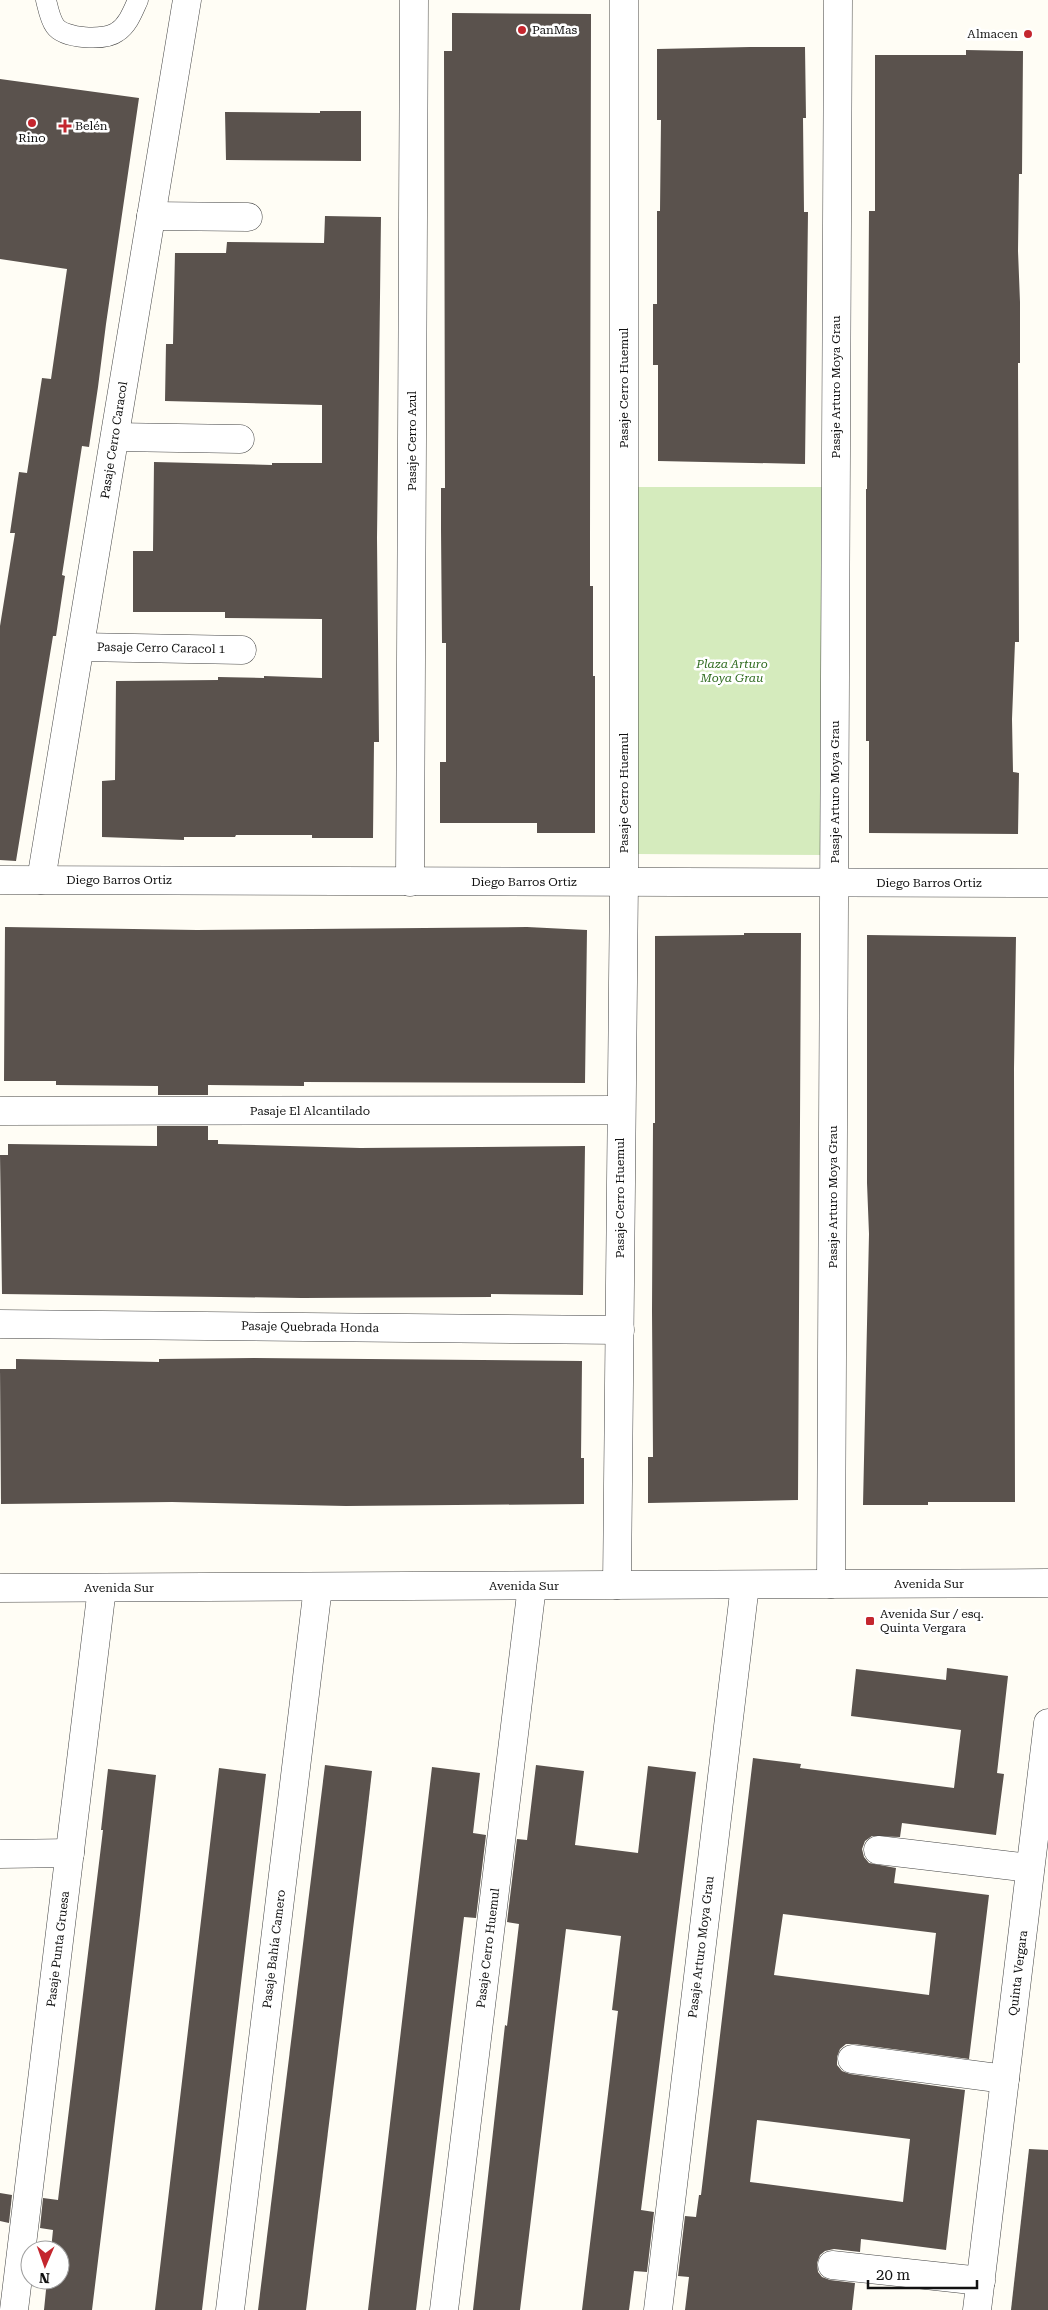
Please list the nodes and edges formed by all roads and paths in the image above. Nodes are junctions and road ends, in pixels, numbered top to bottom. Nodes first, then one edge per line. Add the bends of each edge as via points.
1 (46, 0) edge
2 (138, 0) edge
3 (187, 0) edge
4 (414, 0) edge
5 (624, 0) edge
6 (838, 0) edge
7 (151, 216) junction
8 (248, 217) dead end
9 (115, 437) junction
10 (240, 439) dead end
11 (80, 646) junction
12 (242, 650) dead end
13 (0, 880) edge
14 (41, 880) junction
15 (410, 882) junction
16 (624, 882) junction
17 (834, 883) junction
18 (1048, 883) edge
19 (620, 1110) junction
20 (0, 1111) edge
21 (0, 1324) edge
22 (620, 1330) junction
23 (1048, 1583) edge
24 (831, 1584) junction
25 (617, 1585) junction
26 (745, 1585) junction
27 (532, 1586) junction
28 (318, 1587) junction
29 (0, 1588) edge
30 (102, 1588) junction
31 (1048, 1723) edge
32 (878, 1850) dead end
33 (70, 1853) junction
34 (0, 1854) edge
35 (1030, 1868) junction
36 (852, 2059) dead end
37 (1005, 2079) junction
38 (832, 2265) dead end
39 (980, 2281) junction
40 (14, 2310) edge
41 (230, 2310) edge
42 (444, 2310) edge
43 (658, 2310) edge
44 (977, 2310) edge

1 - 2 lane via 54,25 61,32 73,36 107,37 124,26
3 - 7 street, Pasaje Cerro Caracol
4 - 15 street, Pasaje Cerro Azul
5 - 16 street, Pasaje Cerro Huemul
6 - 17 street, Pasaje Arturo Moya Grau
7 - 8 street
7 - 9 street, Pasaje Cerro Caracol
9 - 10 street
9 - 11 street, Pasaje Cerro Caracol
11 - 12 street, Pasaje Cerro Caracol 1
11 - 14 street, Pasaje Cerro Caracol
13 - 14 street, Diego Barros Ortiz
14 - 15 street, Diego Barros Ortiz
15 - 16 street, Diego Barros Ortiz
16 - 17 street, Diego Barros Ortiz
16 - 19 street, Pasaje Cerro Huemul
17 - 18 street, Diego Barros Ortiz
17 - 24 street, Pasaje Arturo Moya Grau
19 - 20 street, Pasaje El Alcantilado
19 - 22 street, Pasaje Cerro Huemul
21 - 22 street, Pasaje Quebrada Honda
22 - 25 street, Pasaje Cerro Huemul
23 - 24 street, Avenida Sur
24 - 26 street, Avenida Sur
25 - 26 street, Avenida Sur
25 - 27 street, Avenida Sur
26 - 43 street, Pasaje Arturo Moya Grau
27 - 28 street, Avenida Sur
27 - 42 street, Pasaje Cerro Huemul
28 - 30 street, Avenida Sur
28 - 41 street, Pasaje Bahía Camero
29 - 30 street, Avenida Sur
30 - 33 street, Pasaje Punta Gruesa
31 - 35 street, Quinta Vergara
32 - 35 street
33 - 34 street
33 - 40 street, Pasaje Punta Gruesa
35 - 37 street, Quinta Vergara
36 - 37 street
37 - 39 street, Quinta Vergara
38 - 39 street
39 - 44 street, Quinta Vergara

